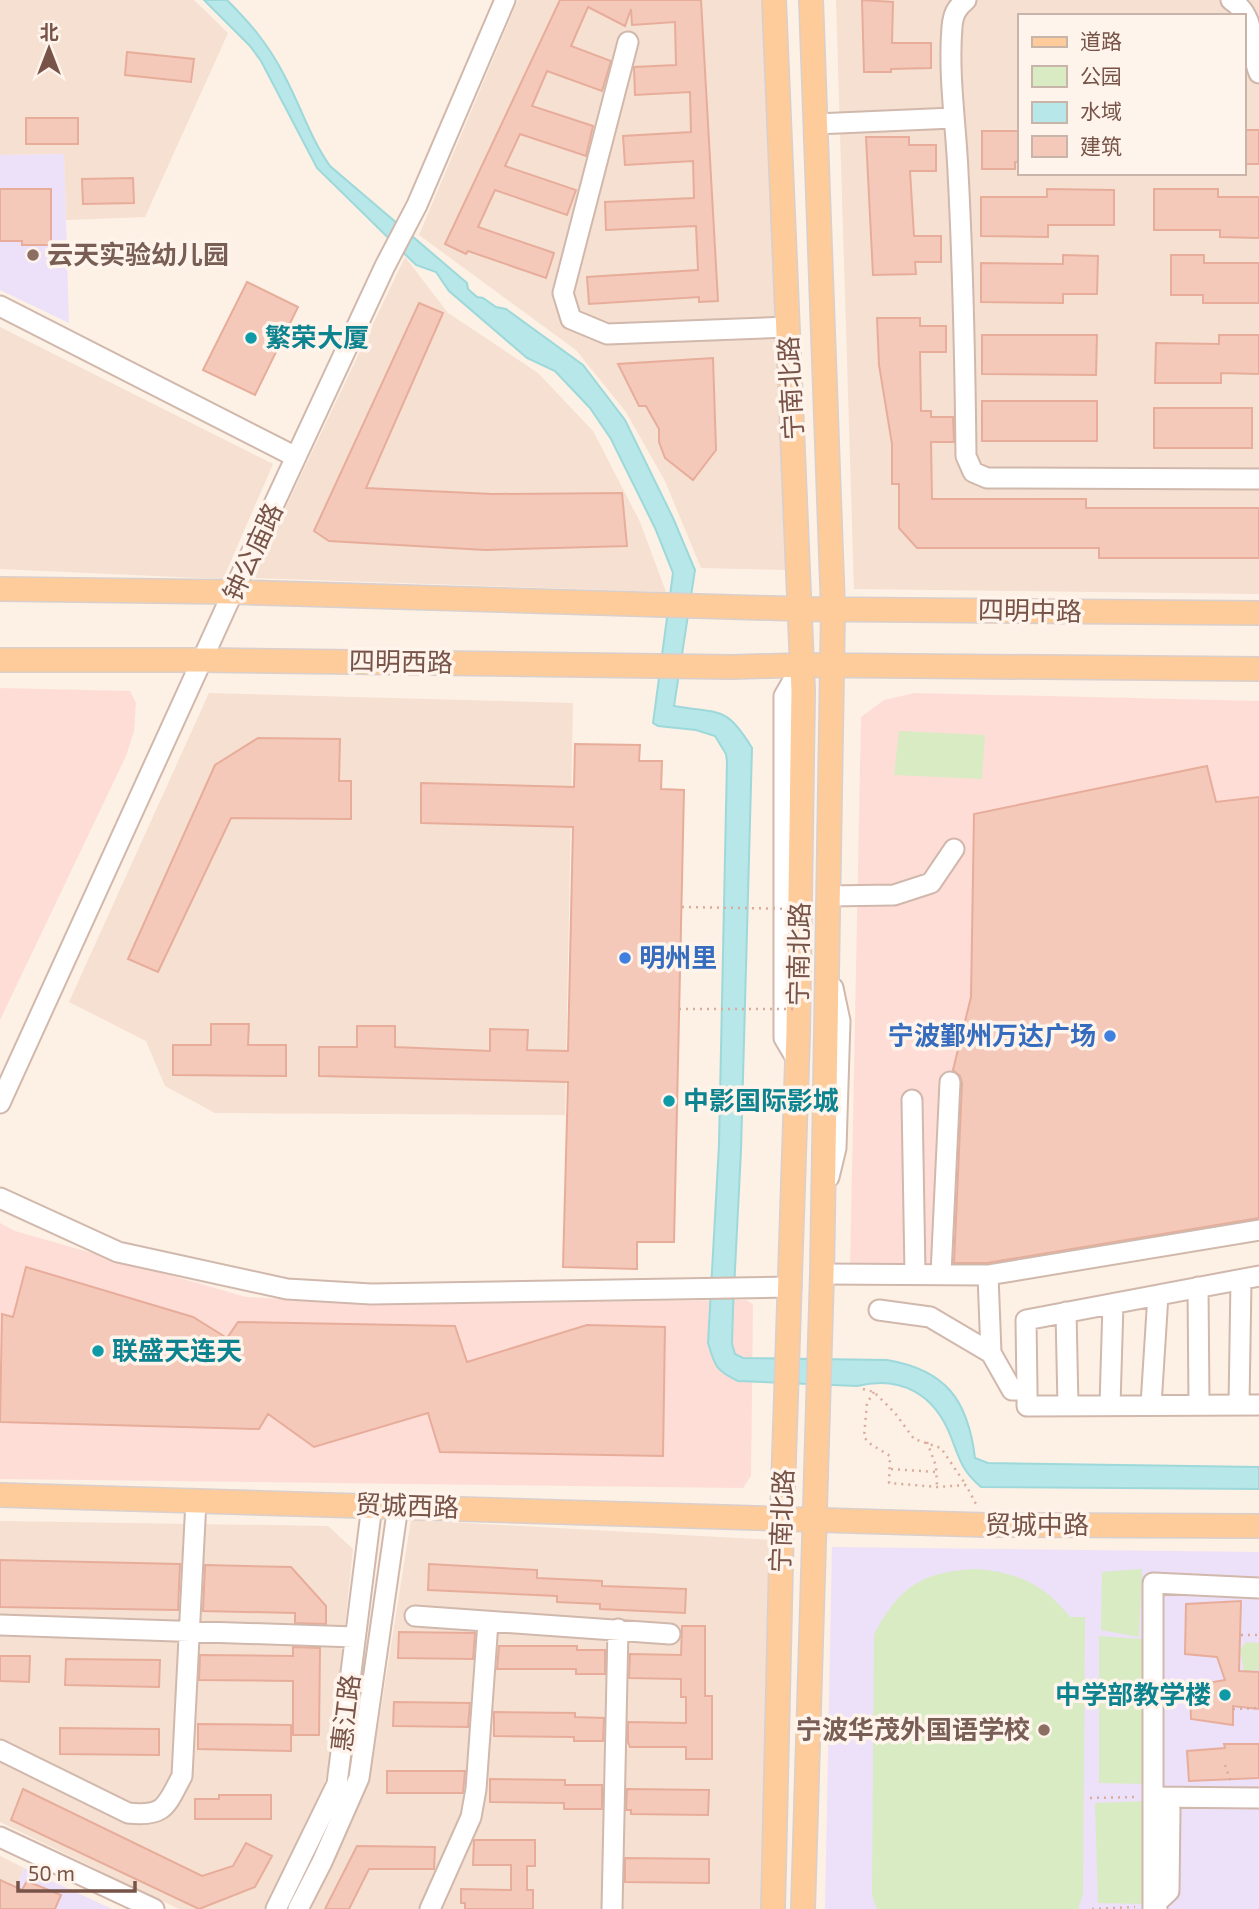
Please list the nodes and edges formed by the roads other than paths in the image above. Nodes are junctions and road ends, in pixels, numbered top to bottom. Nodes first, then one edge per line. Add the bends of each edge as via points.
1 (505, 0) edge
2 (774, 0) edge
3 (811, 0) edge
4 (966, 0) edge
5 (1231, 0) edge
6 (628, 42) dead end
7 (1259, 73) edge
8 (953, 118) junction
9 (816, 124) junction
10 (0, 306) edge
11 (788, 327) junction
12 (296, 457) junction
13 (1259, 479) edge
14 (0, 589) edge
15 (233, 592) junction
16 (801, 609) junction
17 (834, 609) junction
18 (1259, 613) edge
19 (0, 660) edge
20 (204, 660) junction
21 (802, 665) junction
22 (834, 666) junction
23 (1259, 669) edge
24 (954, 849) dead end
25 (828, 896) junction
26 (797, 1060) junction
27 (950, 1082) dead end
28 (912, 1100) dead end
29 (0, 1103) edge
30 (0, 1198) edge
31 (1259, 1230) edge
32 (822, 1274) junction
33 (915, 1274) junction
34 (941, 1274) junction
35 (988, 1275) junction
36 (1250, 1278) edge
37 (791, 1287) junction
38 (1198, 1287) junction
39 (1158, 1295) junction
40 (1113, 1304) junction
41 (878, 1310) dead end
42 (1066, 1312) junction
43 (991, 1353) junction
44 (1027, 1390) junction
45 (1199, 1404) junction
46 (1110, 1405) junction
47 (1151, 1405) junction
48 (1239, 1405) junction
49 (1259, 1405) edge
50 (1068, 1406) junction
51 (0, 1495) edge
52 (196, 1500) junction
53 (372, 1505) junction
54 (398, 1506) junction
55 (782, 1518) junction
56 (815, 1519) junction
57 (1259, 1527) edge
58 (1259, 1588) edge
59 (415, 1616) dead end
60 (488, 1622) junction
61 (0, 1625) edge
62 (618, 1629) junction
63 (189, 1631) junction
64 (670, 1634) dead end
65 (355, 1637) junction
66 (0, 1749) edge
67 (1153, 1797) junction
68 (1259, 1798) edge
69 (0, 1837) edge
70 (1154, 1908) edge
71 (155, 1909) edge
72 (276, 1909) edge
73 (298, 1909) edge
74 (430, 1909) edge
75 (612, 1909) edge
76 (773, 1909) edge
77 (803, 1909) edge

1 - 12 street, 钟公庙路 via 417,205
2 - 11 main road, 宁南北路
3 - 9 main road, 宁南北路
4 - 8 street via 956,9 952,26
5 - 7 street via 1245,14 1254,34
6 - 11 street via 563,293 571,319 607,334
8 - 9 street
8 - 13 street via 964,299 966,456 973,472 987,478
9 - 17 main road, 宁南北路
10 - 12 street
11 - 16 main road, 宁南北路
12 - 15 street, 钟公庙路
14 - 15 main road
15 - 16 main road
15 - 20 street, 钟公庙路
16 - 17 main road, 四明中路
16 - 21 main road, 宁南北路
17 - 18 main road, 四明中路
17 - 22 main road, 宁南北路
19 - 20 main road, 四明西路
20 - 21 main road, 四明西路
20 - 29 street, 钟公庙路
21 - 22 main road
21 - 26 main road, 宁南北路
21 - 26 street via 784,696 784,1038
22 - 23 main road
22 - 25 main road, 宁南北路
24 - 25 street via 931,883 894,895
25 - 32 main road, 宁南北路
26 - 37 main road, 宁南北路
27 - 34 street
28 - 33 street
30 - 37 street via 118,1252 287,1289 384,1294
31 - 35 street
32 - 33 street
32 - 56 main road, 宁南北路
33 - 34 street
34 - 35 street
35 - 43 street
36 - 38 street
36 - 48 street
37 - 55 main road, 宁南北路
38 - 39 street
38 - 45 street
39 - 40 street
39 - 47 street
40 - 42 street
40 - 46 street
41 - 43 street via 930,1317
42 - 44 street via 1026,1320
42 - 50 street
43 - 44 street via 1012,1390
44 - 50 street via 1027,1406
45 - 47 street
45 - 48 street
46 - 47 street
46 - 50 street
48 - 49 street
51 - 52 main road, 贸城西路
52 - 53 main road, 贸城西路
52 - 63 street
53 - 54 main road, 贸城西路
53 - 65 street, 惠江路
54 - 55 main road, 贸城西路
54 - 73 street, 惠江路 via 359,1778
55 - 56 main road, 贸城西路
55 - 76 main road, 宁南北路
56 - 57 main road, 贸城中路
56 - 77 main road, 宁南北路
58 - 67 street via 1153,1583
59 - 60 street
60 - 62 street
60 - 74 street via 471,1817
61 - 63 street
62 - 64 street
62 - 75 street
63 - 65 street
63 - 66 street via 182,1776 167,1805 150,1816 128,1813
65 - 72 street, 惠江路 via 337,1784
67 - 68 street
67 - 70 street via 1170,1810 1169,1891
69 - 71 street

